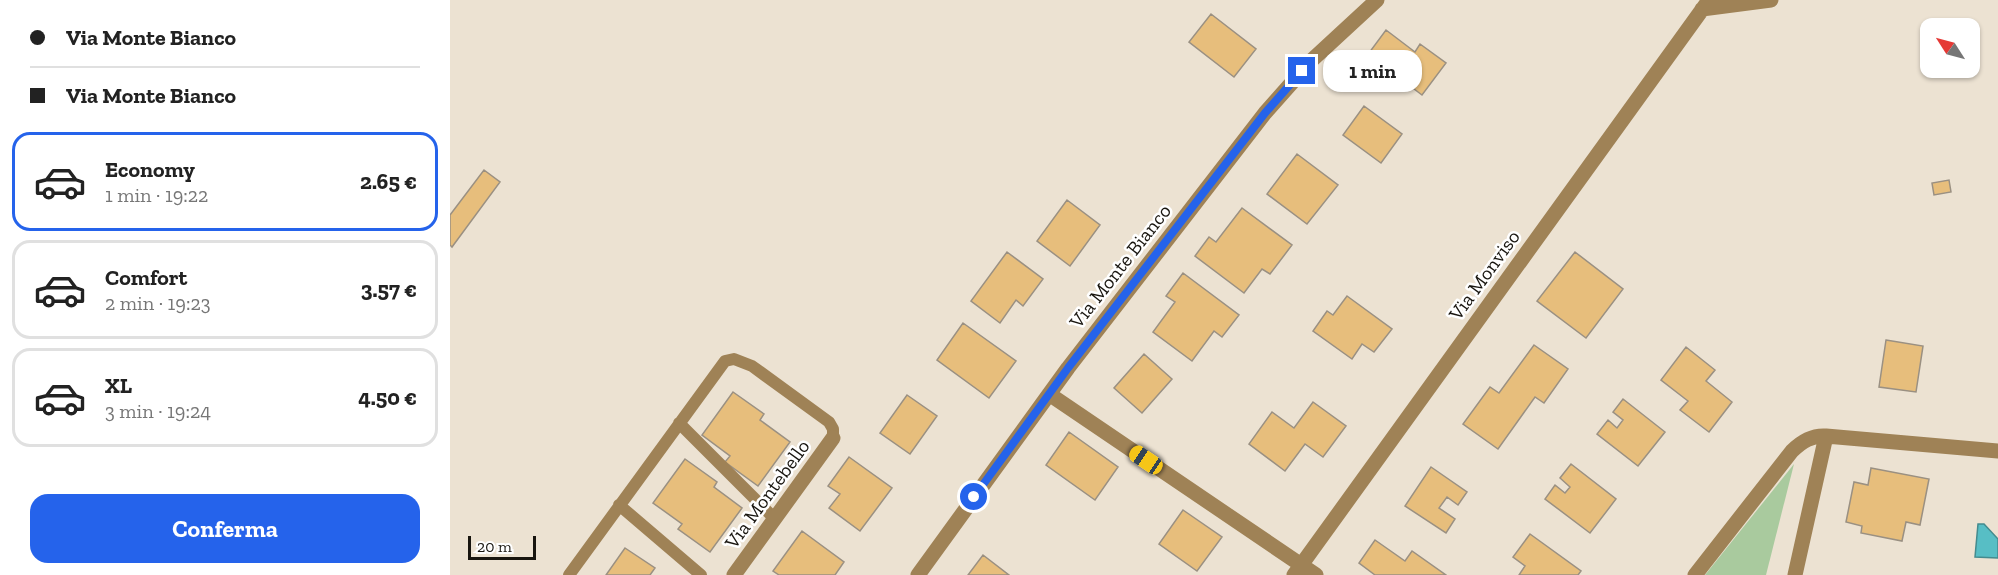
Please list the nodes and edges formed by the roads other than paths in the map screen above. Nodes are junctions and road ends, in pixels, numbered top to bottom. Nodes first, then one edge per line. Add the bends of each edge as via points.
1 (1377, 0) edge
2 (1771, 0) edge
3 (1705, 5) edge
4 (1049, 394) junction
5 (679, 423) junction
6 (1826, 436) junction
7 (833, 438) joint
8 (1998, 451) edge
9 (619, 505) junction
10 (775, 519) junction
11 (1298, 570) edge
12 (569, 575) edge
13 (701, 575) edge
14 (734, 575) edge
15 (918, 575) edge
16 (1316, 575) edge
17 (1695, 575) edge
18 (1795, 575) edge

1 - 4 street, Via Monte Bianco via 1312,60 1265,113
2 - 3 street
3 - 11 street, Via Monviso
4 - 11 street
4 - 15 street, Via Monte Bianco
5 - 7 lane via 723,363 734,359 752,366 829,422
5 - 9 lane
5 - 10 lane
6 - 8 street
6 - 17 street via 1811,437 1801,443
6 - 18 street
7 - 10 street, Via Montebello
9 - 12 lane
9 - 13 lane
10 - 14 street, Via Montebello
11 - 16 street

